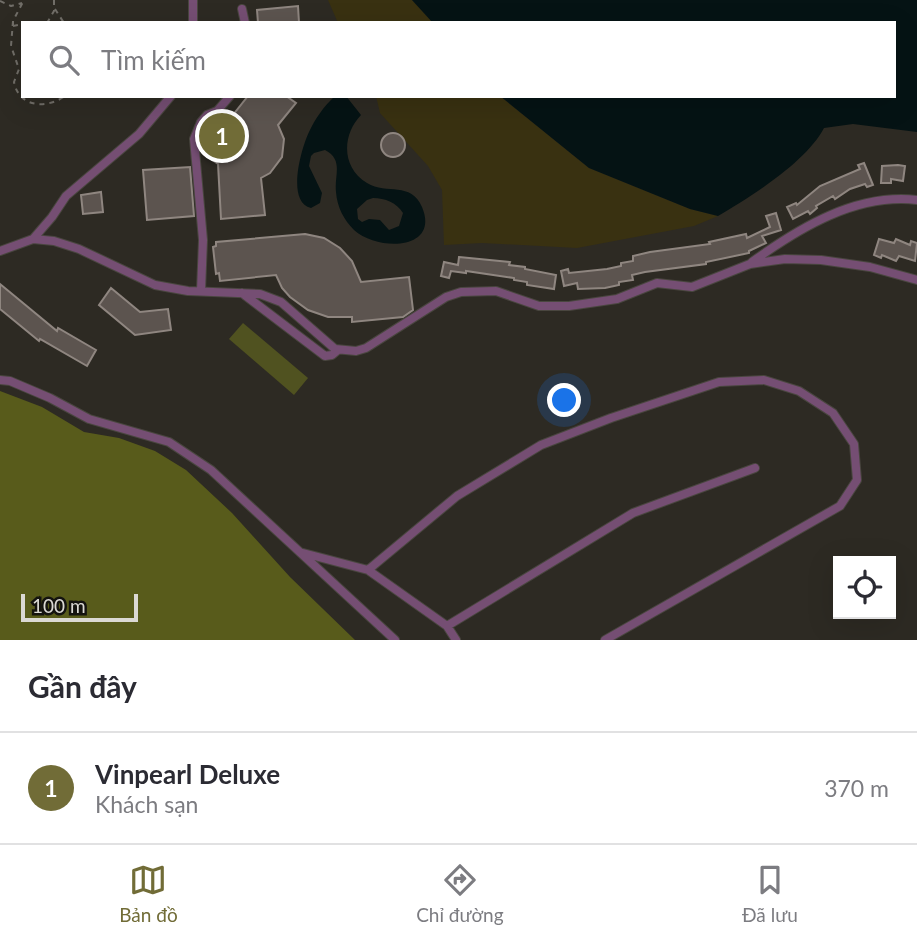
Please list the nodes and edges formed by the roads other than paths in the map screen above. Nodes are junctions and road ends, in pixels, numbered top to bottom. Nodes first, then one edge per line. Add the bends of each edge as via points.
1 (193, 0) edge
2 (242, 9) dead end
3 (193, 21) edge
4 (245, 21) edge
5 (169, 98) edge
6 (228, 98) edge
7 (917, 200) edge
8 (33, 239) junction
9 (0, 251) edge
10 (750, 264) junction
11 (917, 280) edge
12 (201, 291) junction
13 (242, 293) junction
14 (338, 350) junction
15 (0, 380) edge
16 (755, 468) dead end
17 (300, 552) junction
18 (368, 570) junction
19 (447, 626) junction
20 (395, 640) edge
21 (456, 640) edge
22 (605, 640) edge

1 - 3 street
2 - 4 street
5 - 8 street via 139,134 66,195
6 - 12 street via 201,122 194,139 204,240
7 - 10 street via 873,201 842,210 786,238
8 - 9 street
8 - 12 street via 79,248 155,285
10 - 11 street via 821,260 892,271
10 - 14 street via 692,288 657,283 617,299 569,306 539,306 496,291 461,292 366,348
12 - 13 street
13 - 14 street via 281,302
13 - 14 street via 325,356
15 - 17 street via 50,398 89,419 169,442 211,470
16 - 19 street via 633,513
17 - 18 street
17 - 20 street
18 - 19 street
18 - 22 street via 457,496 541,445 683,394 719,382 764,380 799,391 833,413 854,444 857,480 840,506
19 - 21 street

